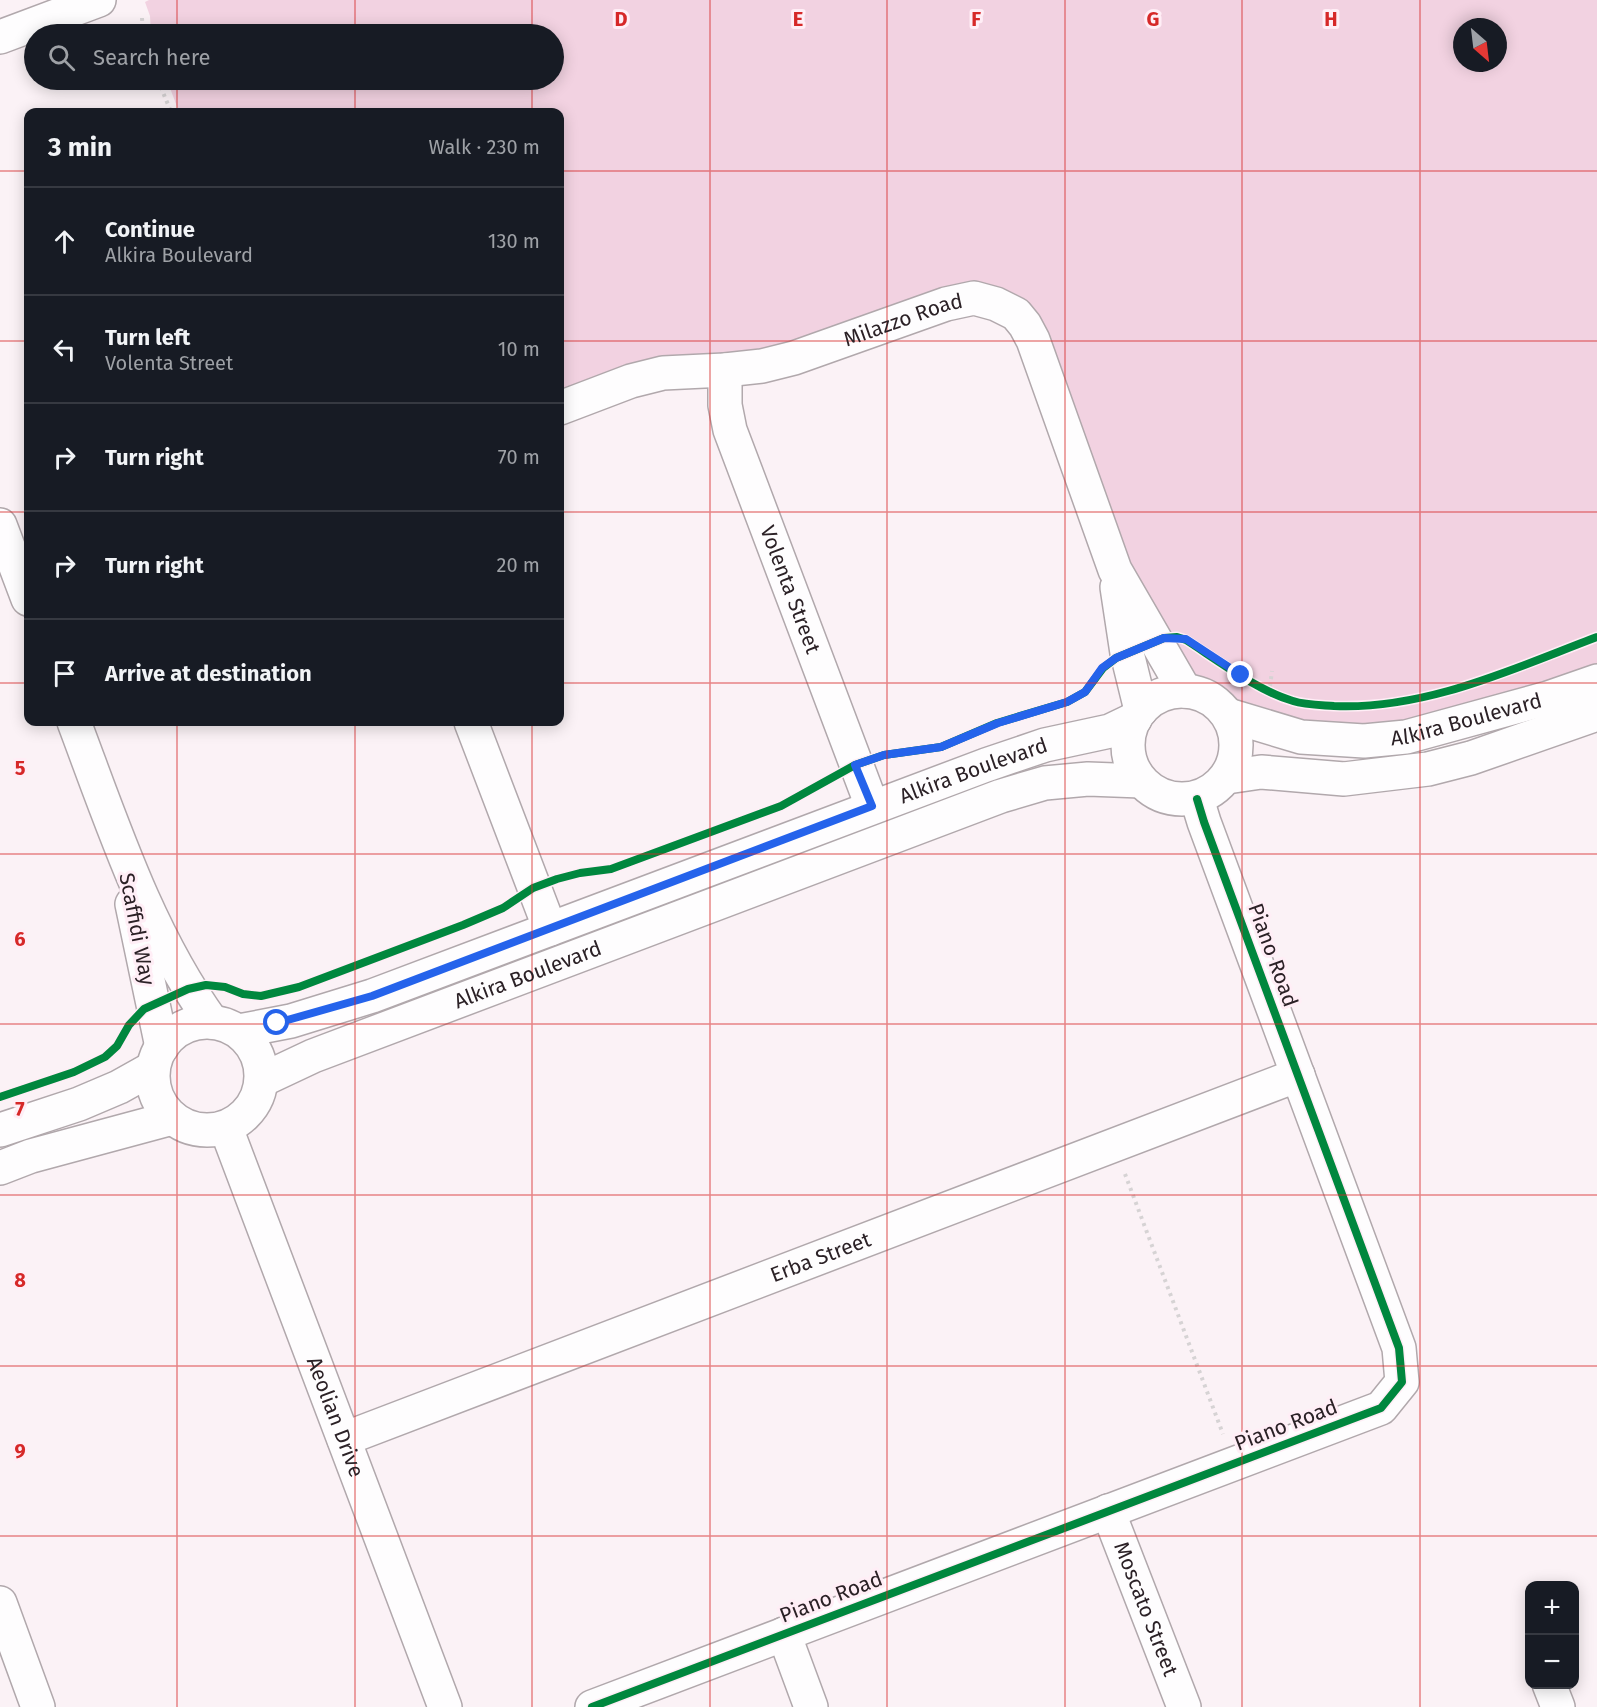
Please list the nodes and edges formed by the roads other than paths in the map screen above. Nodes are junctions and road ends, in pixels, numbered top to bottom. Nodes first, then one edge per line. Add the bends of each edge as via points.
1 (99, 0) edge
2 (35, 24) edge
3 (24, 28) edge
4 (0, 37) edge
5 (725, 370) junction
6 (564, 406) edge
7 (0, 525) edge
8 (1115, 570) junction
9 (24, 588) edge
10 (1597, 681) edge
11 (1185, 691) junction
12 (1138, 714) junction
13 (1597, 714) edge
14 (1228, 715) junction
15 (76, 726) edge
16 (473, 726) edge
17 (1227, 777) junction
18 (1141, 781) junction
19 (1197, 799) junction
20 (872, 806) junction
21 (121, 846) junction
22 (550, 929) junction
23 (225, 1026) junction
24 (157, 1058) junction
25 (1298, 1075) junction
26 (262, 1080) junction
27 (172, 1118) junction
28 (226, 1128) junction
29 (0, 1130) edge
30 (0, 1168) edge
31 (344, 1439) junction
32 (1108, 1512) junction
33 (0, 1603) edge
34 (784, 1634) junction
35 (1551, 1689) edge
36 (38, 1707) edge
37 (445, 1707) edge
38 (592, 1707) edge
39 (811, 1707) edge
40 (1184, 1707) edge
41 (1558, 1707) edge

1 - 2 street
3 - 4 street
5 - 6 street, Milazzo Road via 663,373
5 - 8 street, Milazzo Road via 794,358 946,304 974,298 1016,314 1033,340
5 - 20 street, Volenta Street via 730,430
7 - 9 street
8 - 11 street, Milazzo Road
8 - 12 street, Milazzo Road
10 - 14 street, Alkira Boulevard via 1406,737 1364,741 1301,737
11 - 12 street via 1169,692 1154,699
11 - 14 street via 1202,694
12 - 18 street via 1129,735 1128,752
12 - 20 street, Alkira Boulevard via 1110,731 1045,746
13 - 17 street, Alkira Boulevard via 1428,769 1344,779 1261,772
14 - 17 street via 1237,746
15 - 21 street, Scaffidi Way
16 - 22 street
17 - 19 street
18 - 19 street via 1169,798
18 - 26 street, Alkira Boulevard via 1088,779 1045,783 1001,796 334,1048
19 - 25 street, Piano Road
20 - 22 street, Alkira Boulevard
21 - 23 street, Scaffidi Way via 188,989
21 - 24 street, Scaffidi Way
22 - 23 street, Alkira Boulevard via 372,996 291,1021
23 - 24 street via 197,1023 183,1027 171,1036
23 - 26 street via 252,1044 260,1061
24 - 27 street via 153,1087
24 - 29 street via 119,1087
25 - 31 street, Erba Street
25 - 32 street, Piano Road via 1400,1348 1402,1382 1381,1408
26 - 28 street via 250,1111
27 - 28 street via 203,1131
27 - 30 street
28 - 31 street, Aeolian Drive
31 - 37 street, Aeolian Drive
32 - 34 street, Piano Road
32 - 40 street, Moscato Street
33 - 36 street
34 - 38 street, Piano Road
34 - 39 street
35 - 41 street

